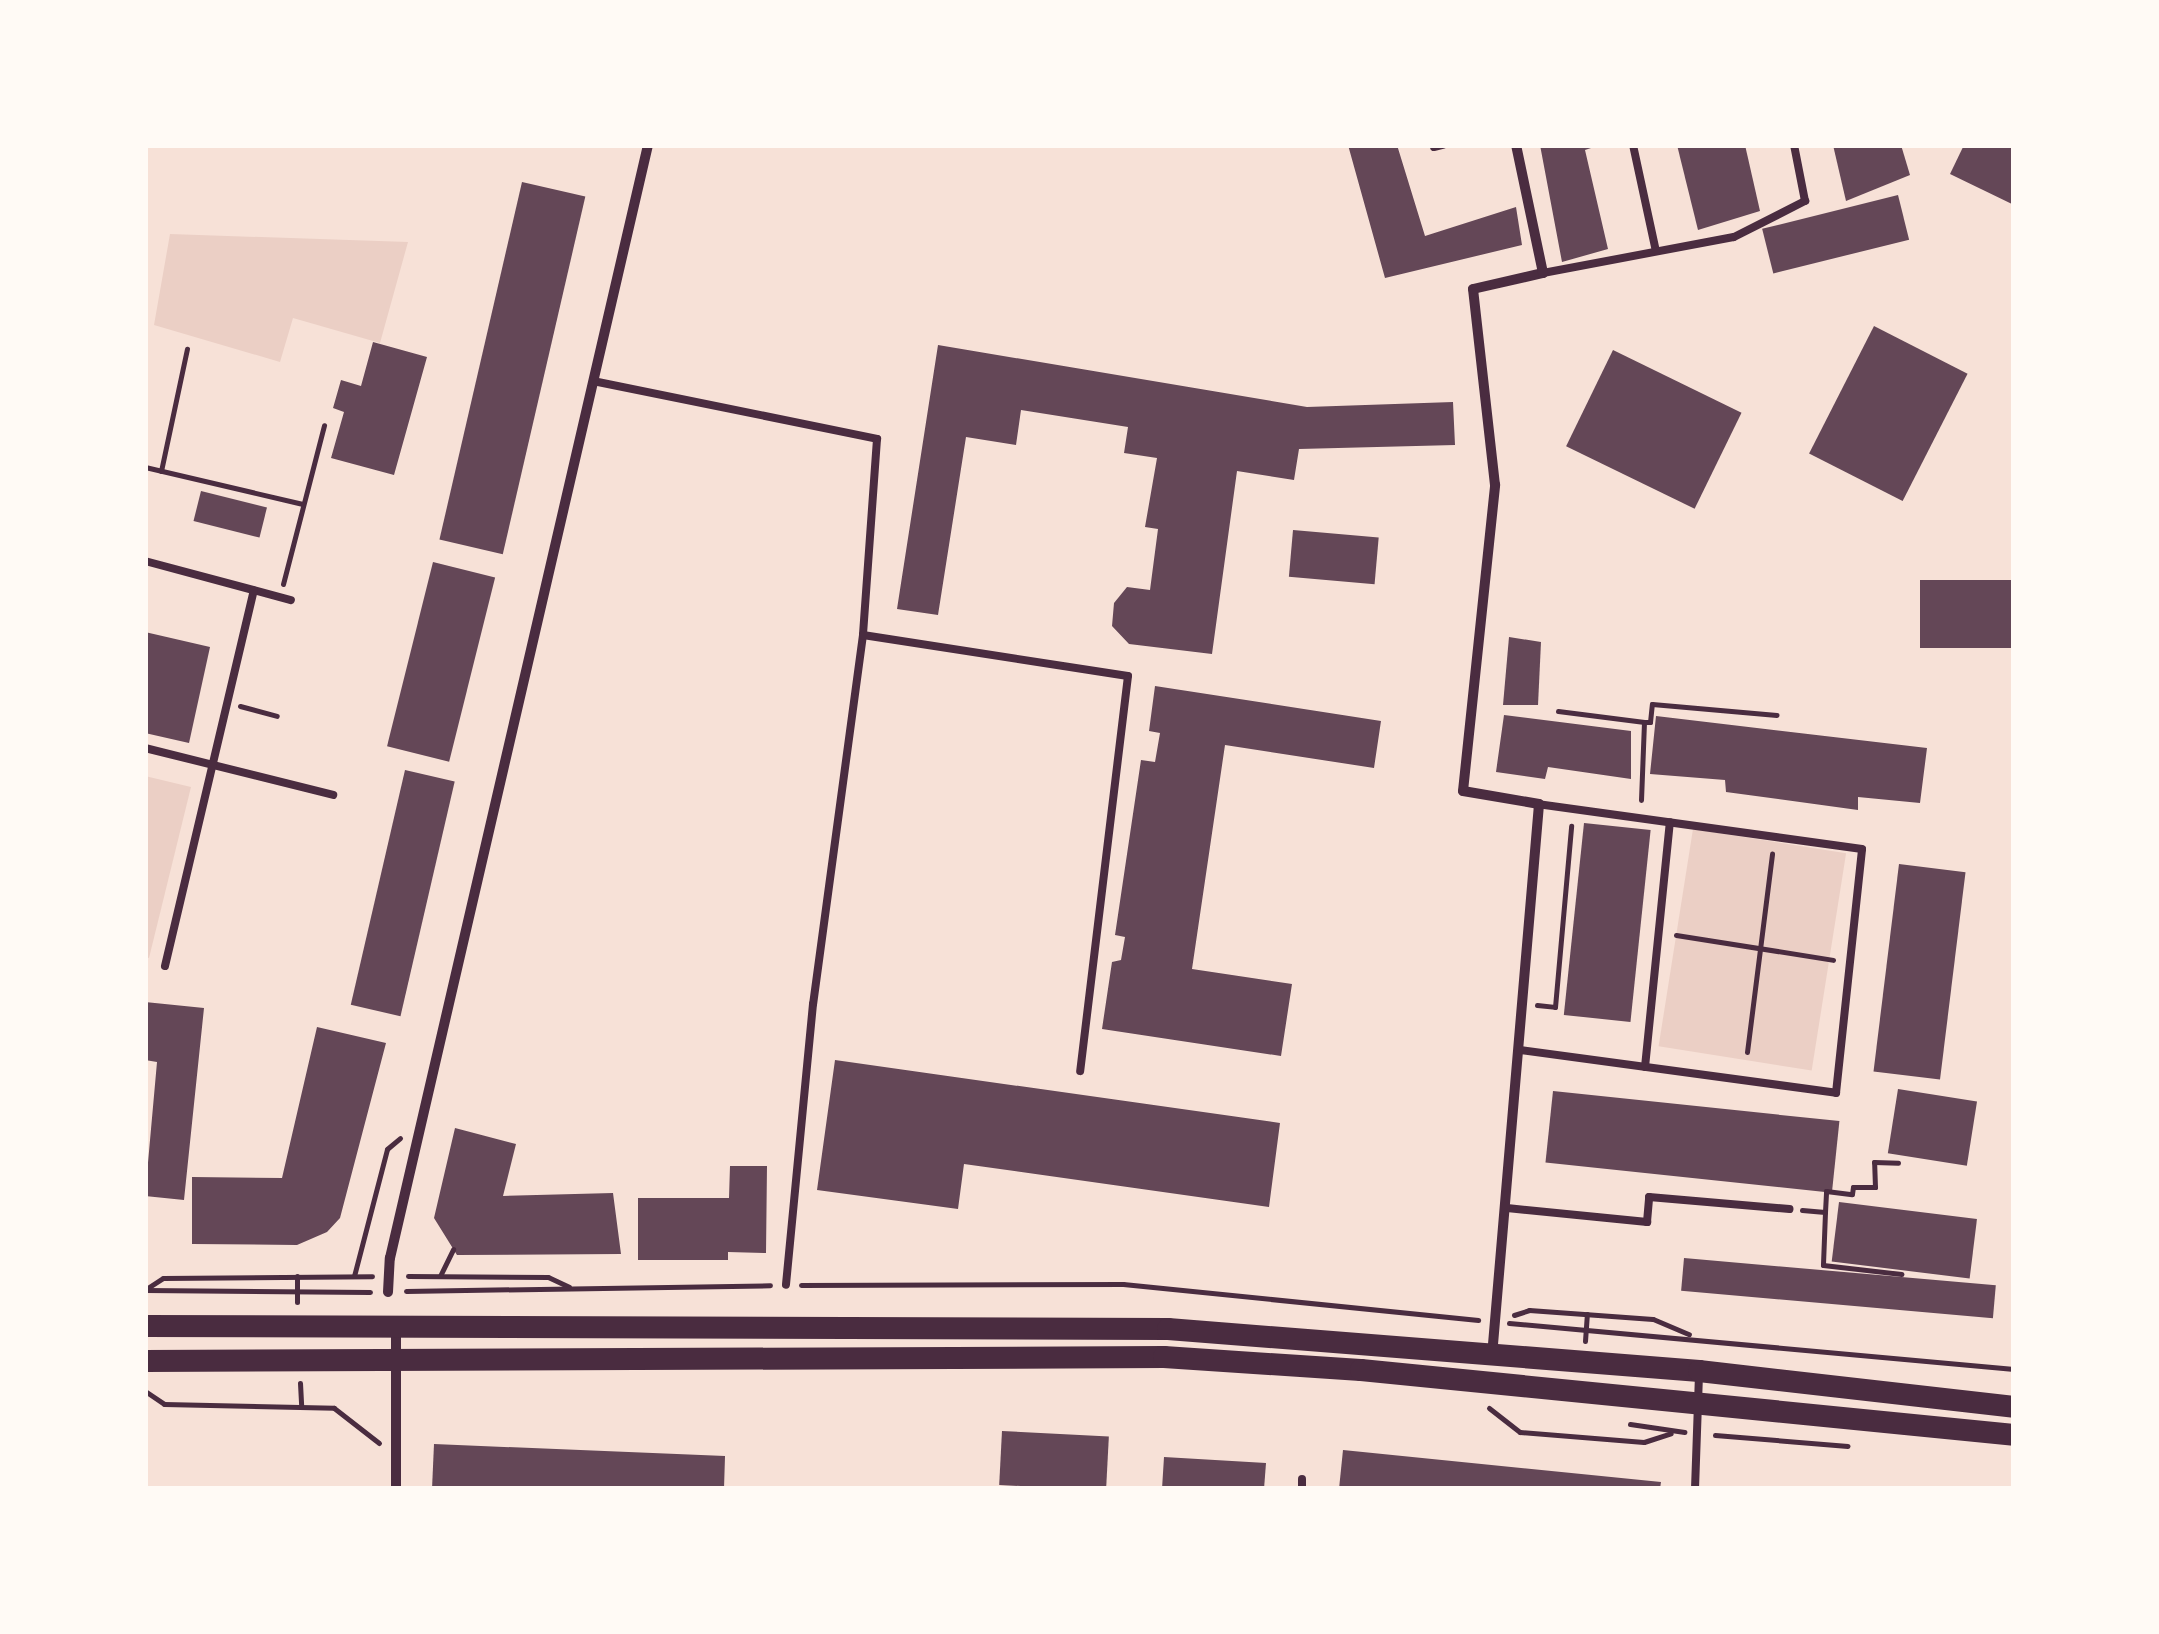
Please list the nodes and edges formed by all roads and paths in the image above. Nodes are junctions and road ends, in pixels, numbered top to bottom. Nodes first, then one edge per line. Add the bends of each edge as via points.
1 (648, 145) edge
2 (1516, 145) edge
3 (1633, 145) edge
4 (1794, 145) edge
5 (1656, 252) junction
6 (1543, 273) junction
7 (188, 349) dead end
8 (594, 381) junction
9 (324, 425) dead end
10 (145, 467) edge
11 (161, 471) junction
12 (303, 504) junction
13 (145, 561) edge
14 (254, 590) junction
15 (280, 597) junction
16 (291, 600) dead end
17 (863, 635) junction
18 (228, 703) junction
19 (1558, 710) dead end
20 (1777, 715) dead end
21 (277, 716) dead end
22 (1644, 722) junction
23 (145, 748) edge
24 (214, 764) junction
25 (334, 795) dead end
26 (1540, 804) junction
27 (1572, 808) junction
28 (1640, 818) junction
29 (1670, 822) junction
30 (1774, 836) junction
31 (1658, 932) junction
32 (1760, 949) junction
33 (1850, 963) junction
34 (165, 966) dead end
35 (1524, 1004) junction
36 (1520, 1050) junction
37 (1748, 1052) dead end
38 (1644, 1067) junction
39 (1080, 1072) dead end
40 (386, 1149) dead end
41 (1898, 1163) dead end
42 (1507, 1208) junction
43 (1789, 1209) joint
44 (1825, 1212) junction
45 (453, 1249) dead end
46 (1900, 1274) dead end
47 (354, 1276) junction
48 (440, 1276) junction
49 (786, 1285) dead end
50 (572, 1288) dead end
51 (145, 1290) edge
52 (388, 1292) dead end
53 (1529, 1310) dead end
54 (145, 1326) edge
55 (396, 1326) junction
56 (1696, 1337) dead end
57 (395, 1356) junction
58 (1492, 1357) junction
59 (145, 1361) edge
60 (1700, 1371) junction
61 (280, 1384) dead end
62 (318, 1384) dead end
63 (164, 1387) dead end
64 (145, 1389) edge
65 (1696, 1404) junction
66 (1469, 1406) dead end
67 (2014, 1406) edge
68 (1489, 1408) junction
69 (1507, 1410) dead end
70 (1618, 1422) dead end
71 (1676, 1431) junction
72 (1692, 1434) junction
73 (2014, 1435) edge
74 (1863, 1447) dead end
75 (395, 1452) junction
76 (1302, 1478) dead end
77 (396, 1489) edge
78 (1302, 1489) edge
79 (1695, 1489) edge

1 - 8 street
2 - 6 street
3 - 5 lane
4 - 5 lane via 1805,201 1734,236
5 - 6 lane
6 - 26 street via 1473,288 1495,486 1464,791
7 - 11 path
8 - 17 lane via 877,440
8 - 52 street via 390,1258
9 - 12 path
10 - 11 path
11 - 12 path
12 - 15 path
13 - 14 lane
14 - 15 lane
14 - 18 lane
15 - 16 lane
17 - 39 lane via 1128,676
17 - 49 lane via 813,1004
18 - 21 path
18 - 24 lane
19 - 22 path
20 - 22 path via 1652,704 1650,722
22 - 28 path
23 - 24 lane
24 - 25 lane
24 - 34 lane
26 - 27 lane
26 - 35 street
27 - 28 lane
27 - 35 path via 1555,1007
28 - 29 lane
29 - 30 lane
29 - 31 lane
30 - 32 path
30 - 33 lane via 1862,849
31 - 32 path
31 - 38 lane
32 - 33 path
32 - 37 path
33 - 38 lane via 1836,1093
35 - 36 street
36 - 38 lane
36 - 42 street
40 - 47 path
41 - 44 path via 1874,1162 1875,1188 1826,1191
42 - 43 lane via 1647,1222 1649,1197
42 - 58 street
43 - 44 path
44 - 46 path via 1824,1266
45 - 48 path
47 - 48 path
47 - 51 path via 163,1278
48 - 50 path via 548,1277
53 - 56 path via 1653,1319
54 - 55 main road
55 - 57 street
55 - 58 main road via 1168,1329
57 - 59 main road
57 - 65 main road via 1164,1357
57 - 75 street
58 - 60 main road
60 - 65 lane
60 - 67 main road
61 - 62 path
63 - 64 path
64 - 75 path via 164,1404 334,1408
65 - 72 lane
65 - 73 main road
66 - 68 path
68 - 69 path
68 - 71 path via 1520,1432 1644,1442
70 - 71 path
71 - 72 path
72 - 74 path
72 - 79 lane
75 - 77 street
76 - 78 lane

